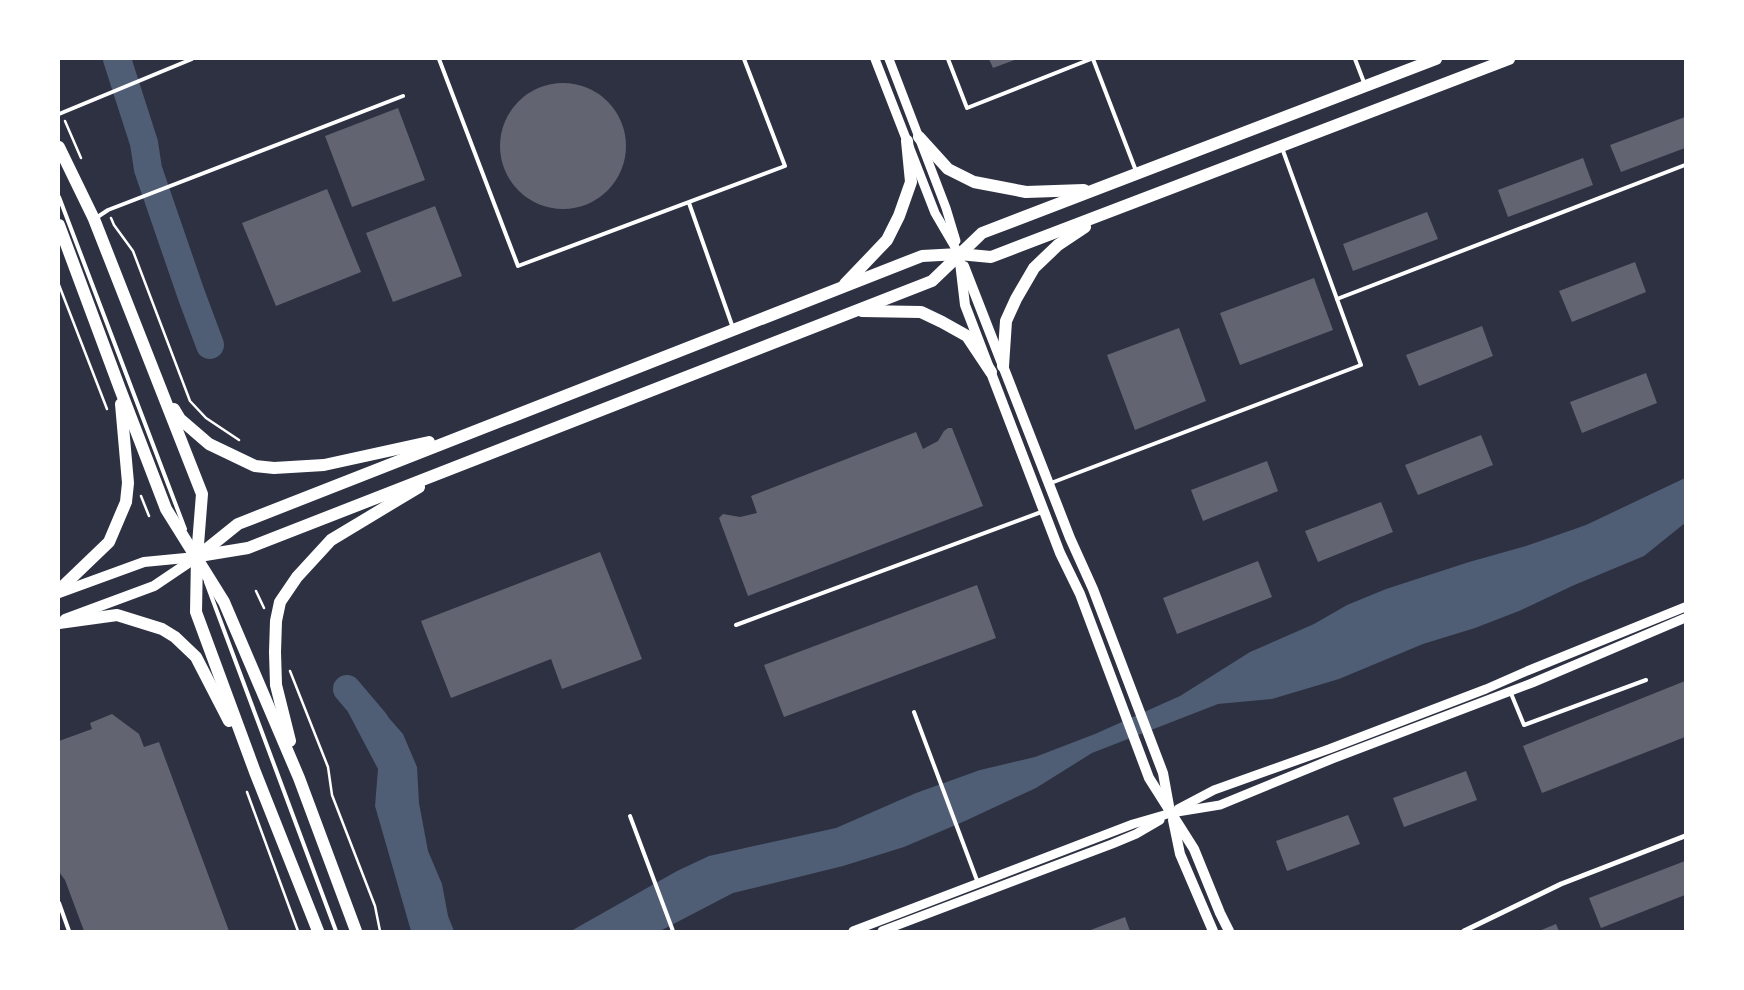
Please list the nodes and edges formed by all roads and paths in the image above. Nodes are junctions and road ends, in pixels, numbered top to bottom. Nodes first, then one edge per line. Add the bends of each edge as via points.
1 (192, 59) edge
2 (439, 59) edge
3 (744, 59) edge
4 (875, 59) edge
5 (889, 59) edge
6 (948, 59) edge
7 (1092, 59) edge
8 (1355, 59) edge
9 (1436, 59) edge
10 (1509, 59) edge
11 (1366, 86) junction
12 (403, 96) dead end
13 (60, 114) edge
14 (913, 139) junction
15 (1282, 146) junction
16 (59, 147) edge
17 (84, 165) dead end
18 (1685, 165) edge
19 (1137, 173) junction
20 (1094, 190) junction
21 (59, 197) edge
22 (689, 203) junction
23 (108, 210) junction
24 (1106, 214) junction
25 (94, 219) junction
26 (59, 225) edge
27 (959, 254) junction
28 (59, 285) edge
29 (841, 288) junction
30 (1337, 299) junction
31 (854, 311) junction
32 (734, 330) junction
33 (1003, 366) junction
34 (991, 372) junction
35 (120, 390) junction
36 (163, 392) junction
37 (108, 413) dead end
38 (466, 434) junction
39 (239, 440) dead end
40 (452, 468) junction
41 (1049, 484) junction
42 (139, 492) dead end
43 (1044, 511) junction
44 (149, 516) dead end
45 (197, 557) junction
46 (256, 591) dead end
47 (59, 592) edge
48 (1685, 607) edge
49 (264, 608) dead end
50 (1685, 618) edge
51 (59, 622) edge
52 (736, 625) dead end
53 (290, 670) dead end
54 (1646, 680) dead end
55 (1510, 691) junction
56 (914, 712) dead end
57 (255, 772) junction
58 (299, 778) junction
59 (1171, 813) junction
60 (630, 816) dead end
61 (1685, 836) edge
62 (978, 884) junction
63 (59, 903) edge
64 (69, 931) edge
65 (318, 931) edge
66 (336, 931) edge
67 (356, 931) edge
68 (380, 931) edge
69 (673, 931) edge
70 (853, 931) edge
71 (882, 931) edge
72 (1213, 931) edge
73 (1229, 931) edge
74 (1464, 931) edge

1 - 13 lane
2 - 22 lane via 518,266
3 - 22 lane via 785,166
4 - 14 street
5 - 14 street
6 - 7 lane via 967,108
7 - 19 lane
8 - 11 lane
9 - 11 main road
10 - 15 main road
11 - 19 main road
12 - 23 lane
13 - 17 path
14 - 20 main road via 948,169 974,182 1026,192
14 - 27 street via 946,208
14 - 29 main road via 911,182 899,216 887,240
15 - 24 main road
15 - 30 lane
16 - 25 main road
18 - 30 lane
19 - 20 main road
20 - 27 main road via 982,233
21 - 45 lane
22 - 32 lane
23 - 25 lane
23 - 39 path via 114,225 133,251 190,402 206,418
24 - 27 main road via 991,258
24 - 33 main road via 1058,245 1034,268 1006,322
25 - 36 main road
26 - 35 main road
27 - 29 main road via 922,256
27 - 31 main road via 932,280
27 - 33 main road
27 - 34 main road via 965,305
28 - 37 path
29 - 32 main road
30 - 41 lane via 1361,365
31 - 34 main road via 921,312 967,336
31 - 40 main road
32 - 38 main road
33 - 41 main road
34 - 43 main road
35 - 45 main road via 166,509
35 - 47 main road via 128,484 126,502 108,542
36 - 38 main road via 180,419 209,444 255,466 324,465
36 - 45 main road via 202,494
38 - 45 main road via 238,524
40 - 45 main road via 248,548
40 - 58 main road via 331,540 297,577 280,602 276,621 276,685
41 - 59 main road via 1163,773
42 - 44 path
43 - 52 lane
43 - 59 main road via 1080,594 1150,778
45 - 47 main road via 144,562
45 - 51 main road via 154,586
45 - 57 main road via 196,612
45 - 58 main road via 224,602
45 - 66 lane
46 - 49 path
48 - 59 street via 1486,689 1214,790
50 - 55 street
51 - 57 main road via 117,615 162,629 175,637 196,657
53 - 68 path via 328,767 332,795 374,906
54 - 55 lane via 1524,725
55 - 59 street via 1220,805
56 - 62 lane
57 - 65 main road
58 - 67 main road
59 - 62 street via 1133,824
59 - 71 street via 1112,844
59 - 72 main road via 1180,854
59 - 73 main road via 1194,849
60 - 69 lane
61 - 74 street via 1561,884
62 - 70 street
63 - 64 lane

